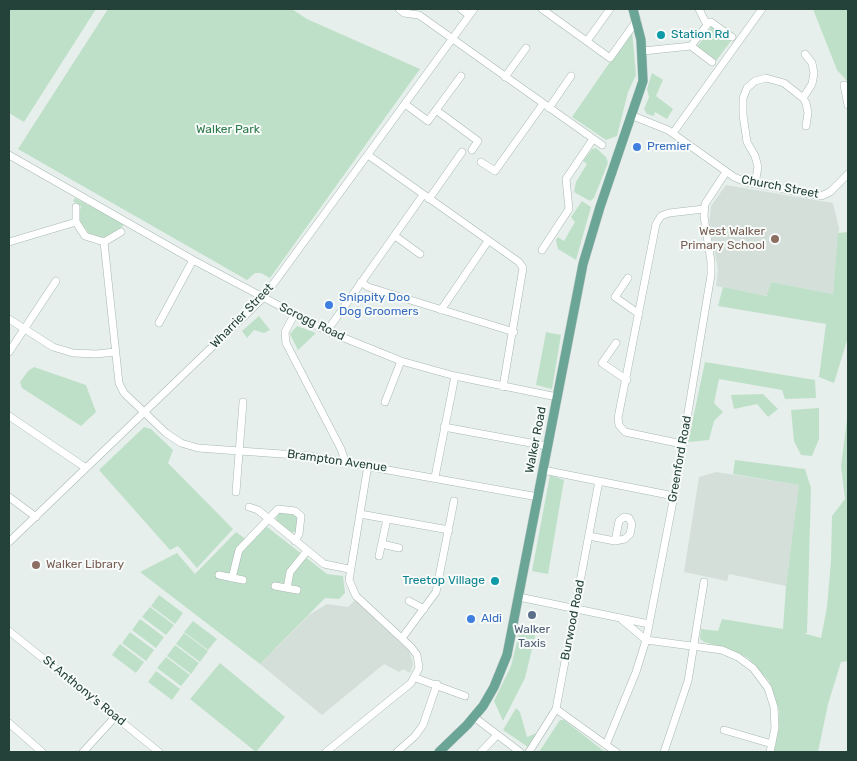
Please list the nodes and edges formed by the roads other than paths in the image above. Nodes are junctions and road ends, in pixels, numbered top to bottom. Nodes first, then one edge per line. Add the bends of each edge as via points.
1 (399, 9) edge
2 (461, 9) edge
3 (543, 9) edge
4 (610, 9) edge
5 (633, 9) edge
6 (699, 9) edge
7 (762, 9) edge
8 (472, 12) edge
9 (637, 20) junction
10 (706, 24) junction
11 (732, 37) dead end
12 (452, 40) junction
13 (588, 41) junction
14 (691, 46) junction
15 (526, 48) dead end
16 (643, 51) junction
17 (805, 54) dead end
18 (712, 62) dead end
19 (461, 76) dead end
20 (571, 76) dead end
21 (505, 77) junction
22 (844, 85) dead end
23 (803, 98) junction
24 (405, 104) junction
25 (848, 105) edge
26 (546, 106) junction
27 (436, 110) junction
28 (632, 116) junction
29 (806, 126) dead end
30 (673, 133) junction
31 (594, 139) junction
32 (602, 145) dead end
33 (472, 150) dead end
34 (462, 152) dead end
35 (9, 155) edge
36 (368, 155) junction
37 (481, 162) dead end
38 (726, 172) junction
39 (848, 174) edge
40 (755, 184) junction
41 (426, 197) junction
42 (76, 207) dead end
43 (704, 209) junction
44 (76, 222) junction
45 (121, 232) dead end
46 (395, 236) junction
47 (488, 241) junction
48 (9, 242) edge
49 (104, 242) junction
50 (542, 250) dead end
51 (420, 254) dead end
52 (193, 260) junction
53 (628, 278) dead end
54 (56, 281) dead end
55 (361, 282) junction
56 (263, 298) junction
57 (441, 310) junction
58 (639, 314) junction
59 (294, 315) junction
60 (9, 319) edge
61 (159, 323) dead end
62 (24, 330) junction
63 (327, 331) junction
64 (514, 332) junction
65 (616, 343) dead end
66 (9, 352) edge
67 (115, 352) junction
68 (401, 361) junction
69 (454, 376) junction
70 (627, 380) junction
71 (503, 387) junction
72 (557, 397) junction
73 (242, 402) dead end
74 (386, 402) dead end
75 (145, 412) junction
76 (9, 416) edge
77 (444, 427) junction
78 (682, 444) junction
79 (547, 446) junction
80 (238, 451) junction
81 (345, 461) junction
82 (368, 465) junction
83 (86, 468) junction
84 (543, 470) junction
85 (435, 477) junction
86 (599, 481) junction
87 (236, 492) dead end
88 (674, 496) junction
89 (9, 497) edge
90 (538, 497) junction
91 (454, 501) dead end
92 (250, 506) dead end
93 (360, 514) junction
94 (36, 516) junction
95 (268, 518) junction
96 (387, 519) junction
97 (449, 530) junction
98 (590, 536) junction
99 (295, 541) junction
100 (615, 541) dead end
101 (9, 542) edge
102 (382, 544) junction
103 (399, 548) dead end
104 (307, 551) junction
105 (380, 556) dead end
106 (349, 569) junction
107 (220, 575) dead end
108 (232, 578) junction
109 (243, 580) dead end
110 (704, 582) dead end
111 (275, 586) dead end
112 (287, 588) junction
113 (297, 590) dead end
114 (519, 597) junction
115 (409, 601) dead end
116 (575, 608) junction
117 (424, 609) junction
118 (620, 618) junction
119 (649, 624) junction
120 (9, 631) edge
121 (402, 638) junction
122 (646, 640) junction
123 (694, 645) junction
124 (416, 678) junction
125 (437, 684) junction
126 (466, 696) dead end
127 (556, 709) junction
128 (115, 717) junction
129 (474, 717) junction
130 (9, 723) edge
131 (724, 730) dead end
132 (497, 735) junction
133 (772, 744) junction
134 (606, 745) junction
135 (42, 752) edge
136 (83, 752) edge
137 (159, 752) edge
138 (326, 752) edge
139 (397, 752) edge
140 (439, 752) edge
141 (481, 752) edge
142 (520, 752) edge
143 (530, 752) edge
144 (616, 752) edge
145 (664, 752) edge
146 (770, 752) edge

1 - 12 street via 419,15
2 - 8 street
3 - 13 street
4 - 13 street
5 - 9 main road, Walker Road
6 - 10 street
7 - 30 street
8 - 12 street, Wharrier Street
9 - 13 street via 610,58
9 - 16 main road, Walker Road
10 - 11 street via 711,22
10 - 14 street
12 - 21 street
12 - 24 street, Wharrier Street
14 - 16 street
14 - 18 street
15 - 21 street
16 - 28 main road, Walker Road via 643,81
17 - 23 street via 814,73 812,84
19 - 27 street
20 - 26 street
21 - 26 street
22 - 25 street
23 - 29 street via 808,113
23 - 40 street via 777,79 755,81 747,88 739,104 746,138 758,167
24 - 27 street via 428,121
24 - 36 street, Wharrier Street
26 - 31 street
26 - 37 street via 495,171
27 - 33 street via 478,140
28 - 30 street, Church Street
28 - 72 main road, Walker Road via 587,248
30 - 38 street, Church Street
31 - 32 street
31 - 50 street via 565,182 570,204
34 - 41 street
35 - 52 street, Scrogg Road
36 - 41 street
36 - 56 street, Wharrier Street
38 - 40 street, Church Street
38 - 43 street via 706,199
39 - 40 street, Church Street via 830,192 821,196
41 - 46 street
41 - 47 street
42 - 44 street
43 - 58 street via 669,212 658,220
43 - 78 street, Greenford Road via 711,275
44 - 48 street
44 - 49 street via 85,236
45 - 49 street
46 - 51 street
46 - 55 street
47 - 57 street
47 - 64 street via 524,268
49 - 67 street, Brampton Avenue
52 - 56 street, Scrogg Road
52 - 61 street
53 - 58 street via 615,297
54 - 62 street
55 - 57 street
55 - 63 street
56 - 59 street, Scrogg Road
56 - 75 street, Wharrier Street
57 - 64 street
58 - 70 street
59 - 63 street, Scrogg Road
59 - 81 street via 285,332 286,343
60 - 62 street
62 - 66 street
62 - 67 street via 53,347 73,353
63 - 68 street, Scrogg Road
64 - 71 street
65 - 70 street via 602,363
67 - 75 street, Brampton Avenue via 119,383 124,393
68 - 69 street, Scrogg Road
68 - 74 street
69 - 71 street, Scrogg Road
69 - 77 street
70 - 78 street via 618,418 620,428 625,432
71 - 72 street, Scrogg Road
72 - 79 main road, Walker Road
73 - 80 street
75 - 80 street, Brampton Avenue via 166,434 181,443 198,448
75 - 83 street, Wharrier Street
76 - 83 street
77 - 79 street
77 - 85 street
78 - 88 street, Greenford Road
79 - 84 main road, Walker Road
80 - 81 street, Brampton Avenue
80 - 87 street
81 - 82 street, Brampton Avenue
82 - 85 street, Brampton Avenue
82 - 93 street
83 - 94 street, Wharrier Street
84 - 86 street
84 - 90 main road, Walker Road
85 - 90 street, Brampton Avenue
86 - 88 street
86 - 98 street, Burwood Road
88 - 119 street, Greenford Road
89 - 94 street
90 - 114 main road, Walker Road
91 - 97 street
92 - 95 street
93 - 96 street
93 - 106 street
94 - 101 street, Wharrier Street
95 - 99 street
95 - 99 street via 280,509 300,514 302,522
95 - 108 street via 239,550
96 - 97 street
96 - 102 street
97 - 117 street via 437,587
98 - 100 street
98 - 116 street, Burwood Road
99 - 104 street
102 - 103 street
102 - 105 street
104 - 106 street via 327,566
104 - 112 street via 290,572
106 - 121 street via 349,580 356,596
107 - 108 street
108 - 109 street
110 - 123 street
111 - 112 street
112 - 113 street
114 - 116 street
114 - 129 main road, Walker Road via 504,665 490,696
115 - 117 street
116 - 118 street
116 - 127 street, Burwood Road
117 - 121 street
118 - 119 street
118 - 122 street
119 - 122 street, Greenford Road
120 - 128 street, St Anthony's Road
121 - 124 street via 416,655
122 - 123 street
122 - 134 street, Greenford Road
123 - 133 street via 733,654 757,672 768,688 774,707 776,728
123 - 145 street via 684,695
124 - 125 street
124 - 138 street
125 - 126 street
125 - 139 street via 423,725 416,736
127 - 134 street
127 - 143 street, Burwood Road
128 - 136 street
128 - 137 street, St Anthony's Road
129 - 132 street
129 - 140 main road, Walker Road
130 - 135 street
131 - 133 street
132 - 141 street
132 - 142 street
133 - 146 street
134 - 144 street

